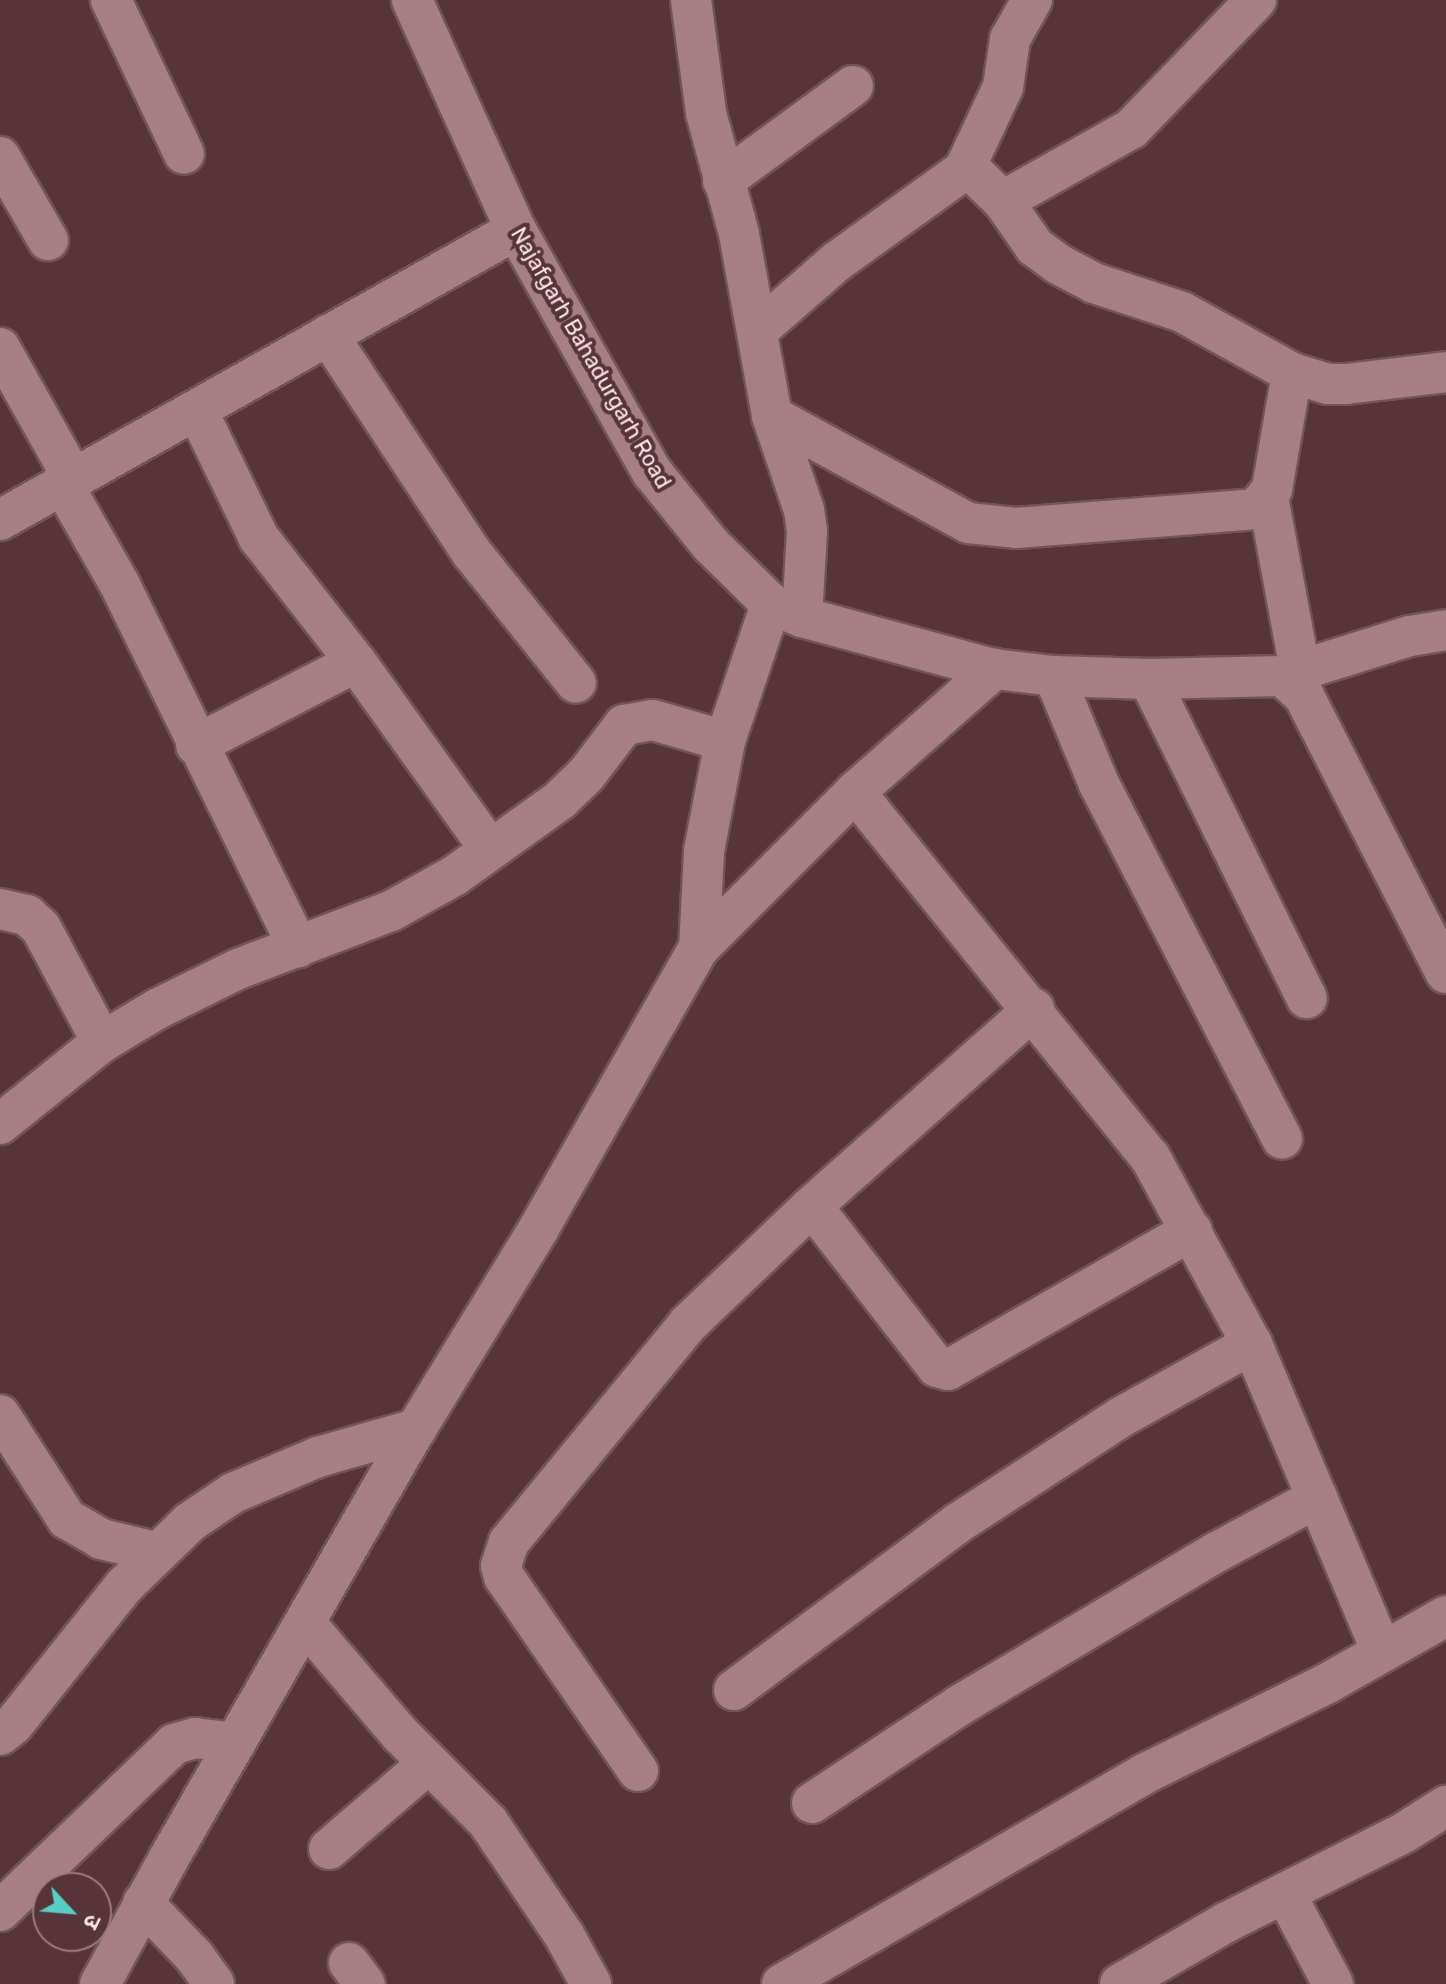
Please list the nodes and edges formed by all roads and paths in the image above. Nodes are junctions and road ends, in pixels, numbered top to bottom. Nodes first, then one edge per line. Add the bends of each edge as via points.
1 (111, 0) edge
2 (412, 0) edge
3 (691, 0) edge
4 (1032, 0) edge
5 (1256, 0) edge
6 (853, 86) dead end
7 (184, 154) dead end
8 (0, 157) edge
9 (964, 170) junction
10 (723, 181) junction
11 (1003, 201) junction
12 (516, 230) junction
13 (48, 240) dead end
14 (757, 331) junction
15 (328, 335) junction
16 (0, 348) edge
17 (1446, 372) edge
18 (1292, 373) junction
19 (197, 410) junction
20 (772, 416) junction
21 (68, 482) junction
22 (1268, 497) junction
23 (0, 520) edge
24 (787, 610) junction
25 (1446, 630) edge
26 (356, 662) junction
27 (994, 669) junction
28 (1291, 673) junction
29 (1054, 676) junction
30 (1149, 679) junction
31 (576, 683) dead end
32 (725, 741) junction
33 (196, 745) junction
34 (855, 792) junction
35 (490, 849) junction
36 (0, 909) edge
37 (1433, 913) edge
38 (298, 947) junction
39 (699, 948) junction
40 (1446, 973) edge
41 (1307, 998) dead end
42 (1034, 1009) junction
43 (102, 1042) junction
44 (0, 1124) edge
45 (1282, 1139) dead end
46 (812, 1206) junction
47 (1192, 1230) junction
48 (1252, 1344) junction
49 (0, 1415) edge
50 (416, 1429) junction
51 (1317, 1498) junction
52 (156, 1552) junction
53 (1446, 1616) edge
54 (306, 1624) junction
55 (1382, 1652) junction
56 (734, 1690) dead end
57 (0, 1735) edge
58 (236, 1743) junction
59 (429, 1763) junction
60 (638, 1771) dead end
61 (812, 1803) dead end
62 (1446, 1806) edge
63 (329, 1849) dead end
64 (1285, 1893) junction
65 (143, 1903) junction
66 (0, 1911) edge
67 (1131, 1981) edge
68 (100, 1984) edge
69 (214, 1984) edge
70 (591, 1984) edge
71 (782, 1984) edge
72 (1333, 1984) edge

1 - 7 street
2 - 12 street, Najafgarh Bahadurgarh Road
3 - 10 street via 704,102
4 - 9 street via 1010,39 1003,87
5 - 11 street via 1131,129
6 - 10 street
8 - 13 street
9 - 11 street
9 - 14 street via 836,262
10 - 14 street
11 - 18 street via 1035,247 1058,264 1094,283 1182,312
12 - 15 street
12 - 24 street, Najafgarh Bahadurgarh Road via 652,472 711,545
14 - 20 street
15 - 19 street
15 - 31 street via 472,553
16 - 21 street
17 - 18 street via 1328,384
18 - 22 street
19 - 21 street
19 - 26 street via 259,538
20 - 22 street via 968,523 992,527 1256,509
20 - 24 street via 807,531
21 - 23 street
21 - 33 street
22 - 28 street
24 - 27 street, Najafgarh Bahadurgarh Road
24 - 32 street
25 - 28 street, Najafgarh Bahadurgarh Road
26 - 33 street
26 - 35 street
27 - 29 street, Najafgarh Bahadurgarh Road
27 - 34 street
28 - 30 street, Najafgarh Bahadurgarh Road
28 - 37 street
29 - 30 street, Najafgarh Bahadurgarh Road
29 - 45 street via 1099,784
30 - 41 street
32 - 35 street via 653,720 624,725 560,800
32 - 39 street via 704,851
33 - 38 street
34 - 39 street
34 - 42 street
35 - 38 street via 391,911
36 - 43 street via 27,915 41,928
37 - 40 street
38 - 43 street via 205,984
39 - 50 street via 539,1228
42 - 46 street
42 - 47 street via 1132,1131
43 - 44 street
46 - 47 street via 937,1367 948,1370
46 - 60 street via 688,1324 509,1542 503,1556 504,1577
47 - 48 street
48 - 51 street
48 - 56 street via 1121,1417 958,1523
49 - 52 street via 67,1519 101,1539
50 - 52 street via 318,1457 233,1493
50 - 54 street
51 - 55 street
51 - 61 street via 960,1705
52 - 57 street
53 - 55 street
54 - 58 street
54 - 59 street
55 - 71 street via 1144,1774
58 - 65 street
58 - 66 street via 195,1738 174,1744
59 - 63 street
59 - 70 street via 488,1822
62 - 64 street
64 - 67 street
64 - 72 street
65 - 68 street
65 - 69 street

